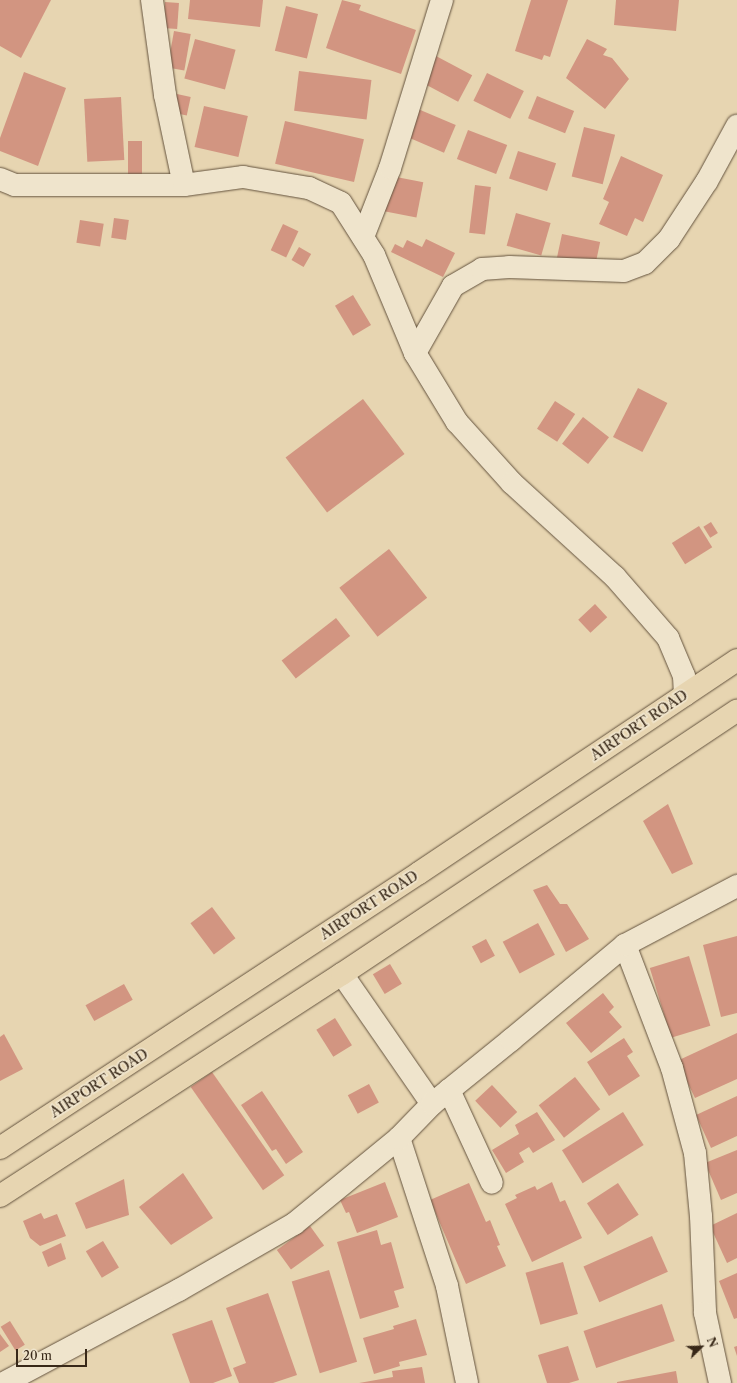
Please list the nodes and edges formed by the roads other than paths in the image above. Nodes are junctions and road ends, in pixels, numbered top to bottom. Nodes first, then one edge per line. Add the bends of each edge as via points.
1 (152, 0) edge
2 (442, 0) edge
3 (737, 126) edge
4 (0, 179) edge
5 (184, 184) junction
6 (363, 237) junction
7 (415, 353) junction
8 (737, 660) edge
9 (684, 695) junction
10 (737, 711) edge
11 (737, 886) edge
12 (625, 945) junction
13 (342, 974) junction
14 (449, 1090) junction
15 (432, 1104) junction
16 (399, 1138) junction
17 (0, 1148) edge
18 (492, 1183) dead end
19 (0, 1196) edge
20 (4, 1383) edge
21 (467, 1383) edge
22 (720, 1383) edge

1 - 5 street via 165,96
2 - 6 street via 390,168
3 - 7 street via 707,181 669,239 645,263 624,271 509,267 482,269 453,286
4 - 5 street via 15,185
5 - 6 street via 243,177 309,188 341,203
6 - 7 street via 374,254
7 - 9 street via 457,422 512,483 615,577 668,638 684,676
8 - 9 main road, AIRPORT ROAD
9 - 17 main road, AIRPORT ROAD via 419,873
10 - 13 main road
11 - 12 street
12 - 14 street
12 - 22 street via 672,1068 695,1153 701,1216 705,1313
13 - 15 street
13 - 19 main road
14 - 15 street
14 - 18 street
15 - 16 street
16 - 20 street via 294,1224 179,1290
16 - 21 street via 447,1286

